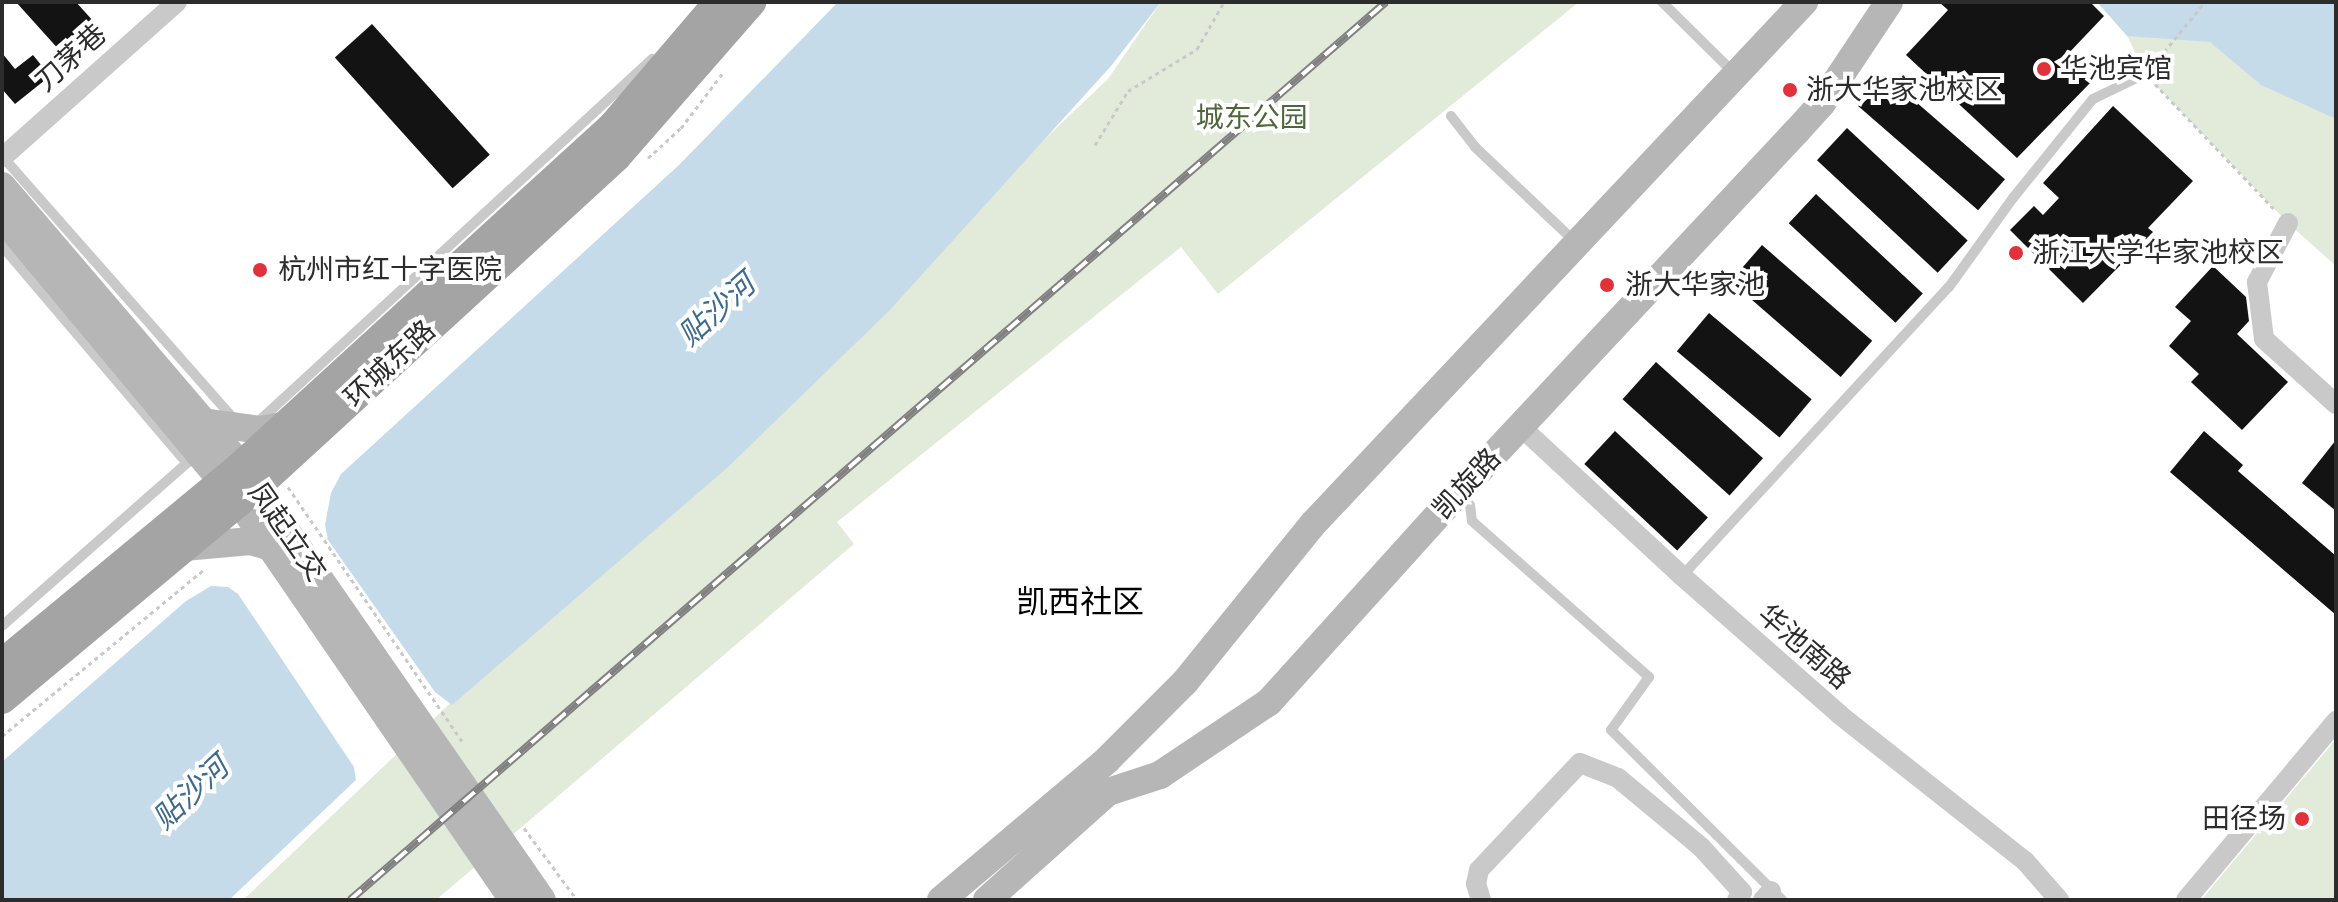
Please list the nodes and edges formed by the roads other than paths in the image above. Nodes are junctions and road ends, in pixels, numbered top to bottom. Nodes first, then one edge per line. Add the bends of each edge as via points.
1 (177, 2) edge
2 (718, 2) edge
3 (751, 2) edge
4 (1662, 2) edge
5 (1804, 2) edge
6 (1889, 2) edge
7 (1735, 74) junction
8 (2145, 74) road end
9 (650, 103) junction
10 (1451, 116) dead end
11 (2, 156) edge
12 (2, 186) edge
13 (2, 217) edge
14 (2288, 223) road end
15 (1576, 244) junction
16 (2, 246) edge
17 (2336, 404) edge
18 (203, 422) junction
19 (286, 425) junction
20 (1520, 426) junction
21 (246, 433) junction
22 (187, 463) junction
23 (248, 482) junction
24 (1464, 499) junction
25 (184, 547) junction
26 (271, 547) junction
27 (1682, 576) junction
28 (2, 626) edge
29 (2, 664) edge
30 (2, 699) edge
31 (2336, 721) edge
32 (1772, 897) edge
33 (513, 900) edge
34 (542, 900) edge
35 (941, 900) edge
36 (987, 900) edge
37 (1481, 900) edge
38 (1737, 900) edge
39 (2059, 900) edge
40 (2186, 900) edge

1 - 11 street, 刀茅巷
2 - 9 main road, 环城东路
2 - 21 lane, 环城东路
3 - 9 main road, 环城东路
4 - 7 lane
5 - 7 main road
6 - 20 main road, 凯旋路 via 1813,112
7 - 15 main road
8 - 27 lane via 2093,99 1949,287
9 - 19 main road, 环城东路
9 - 23 main road, 环城东路 via 616,157
10 - 15 lane via 1475,147
11 - 21 lane
12 - 18 main road, 凤起立交
13 - 23 main road, 凤起立交
14 - 17 street via 2257,282 2264,339
15 - 35 main road via 1313,524 1185,682 1107,760
16 - 22 lane
18 - 19 main road via 261,430
18 - 23 main road, 凤起立交
19 - 23 main road, 环城东路
20 - 24 main road, 凯旋路
20 - 27 street, 华池南路
21 - 22 lane, 环城东路
22 - 28 lane, 环城东路
23 - 25 main road, 环城东路
23 - 26 main road, 凤起立交
23 - 29 main road, 环城东路
23 - 34 main road, 凤起立交
24 - 32 lane via 1472,521 1649,677 1611,730
24 - 36 main road, 凯旋路 via 1269,702 1160,775 1108,792
25 - 26 main road via 251,541
25 - 30 main road, 环城东路
26 - 33 main road, 凤起立交
27 - 39 street, 华池南路 via 1840,715 2025,861
31 - 40 street
37 - 38 street via 1479,870 1580,763 1618,778 1701,847 1742,892

